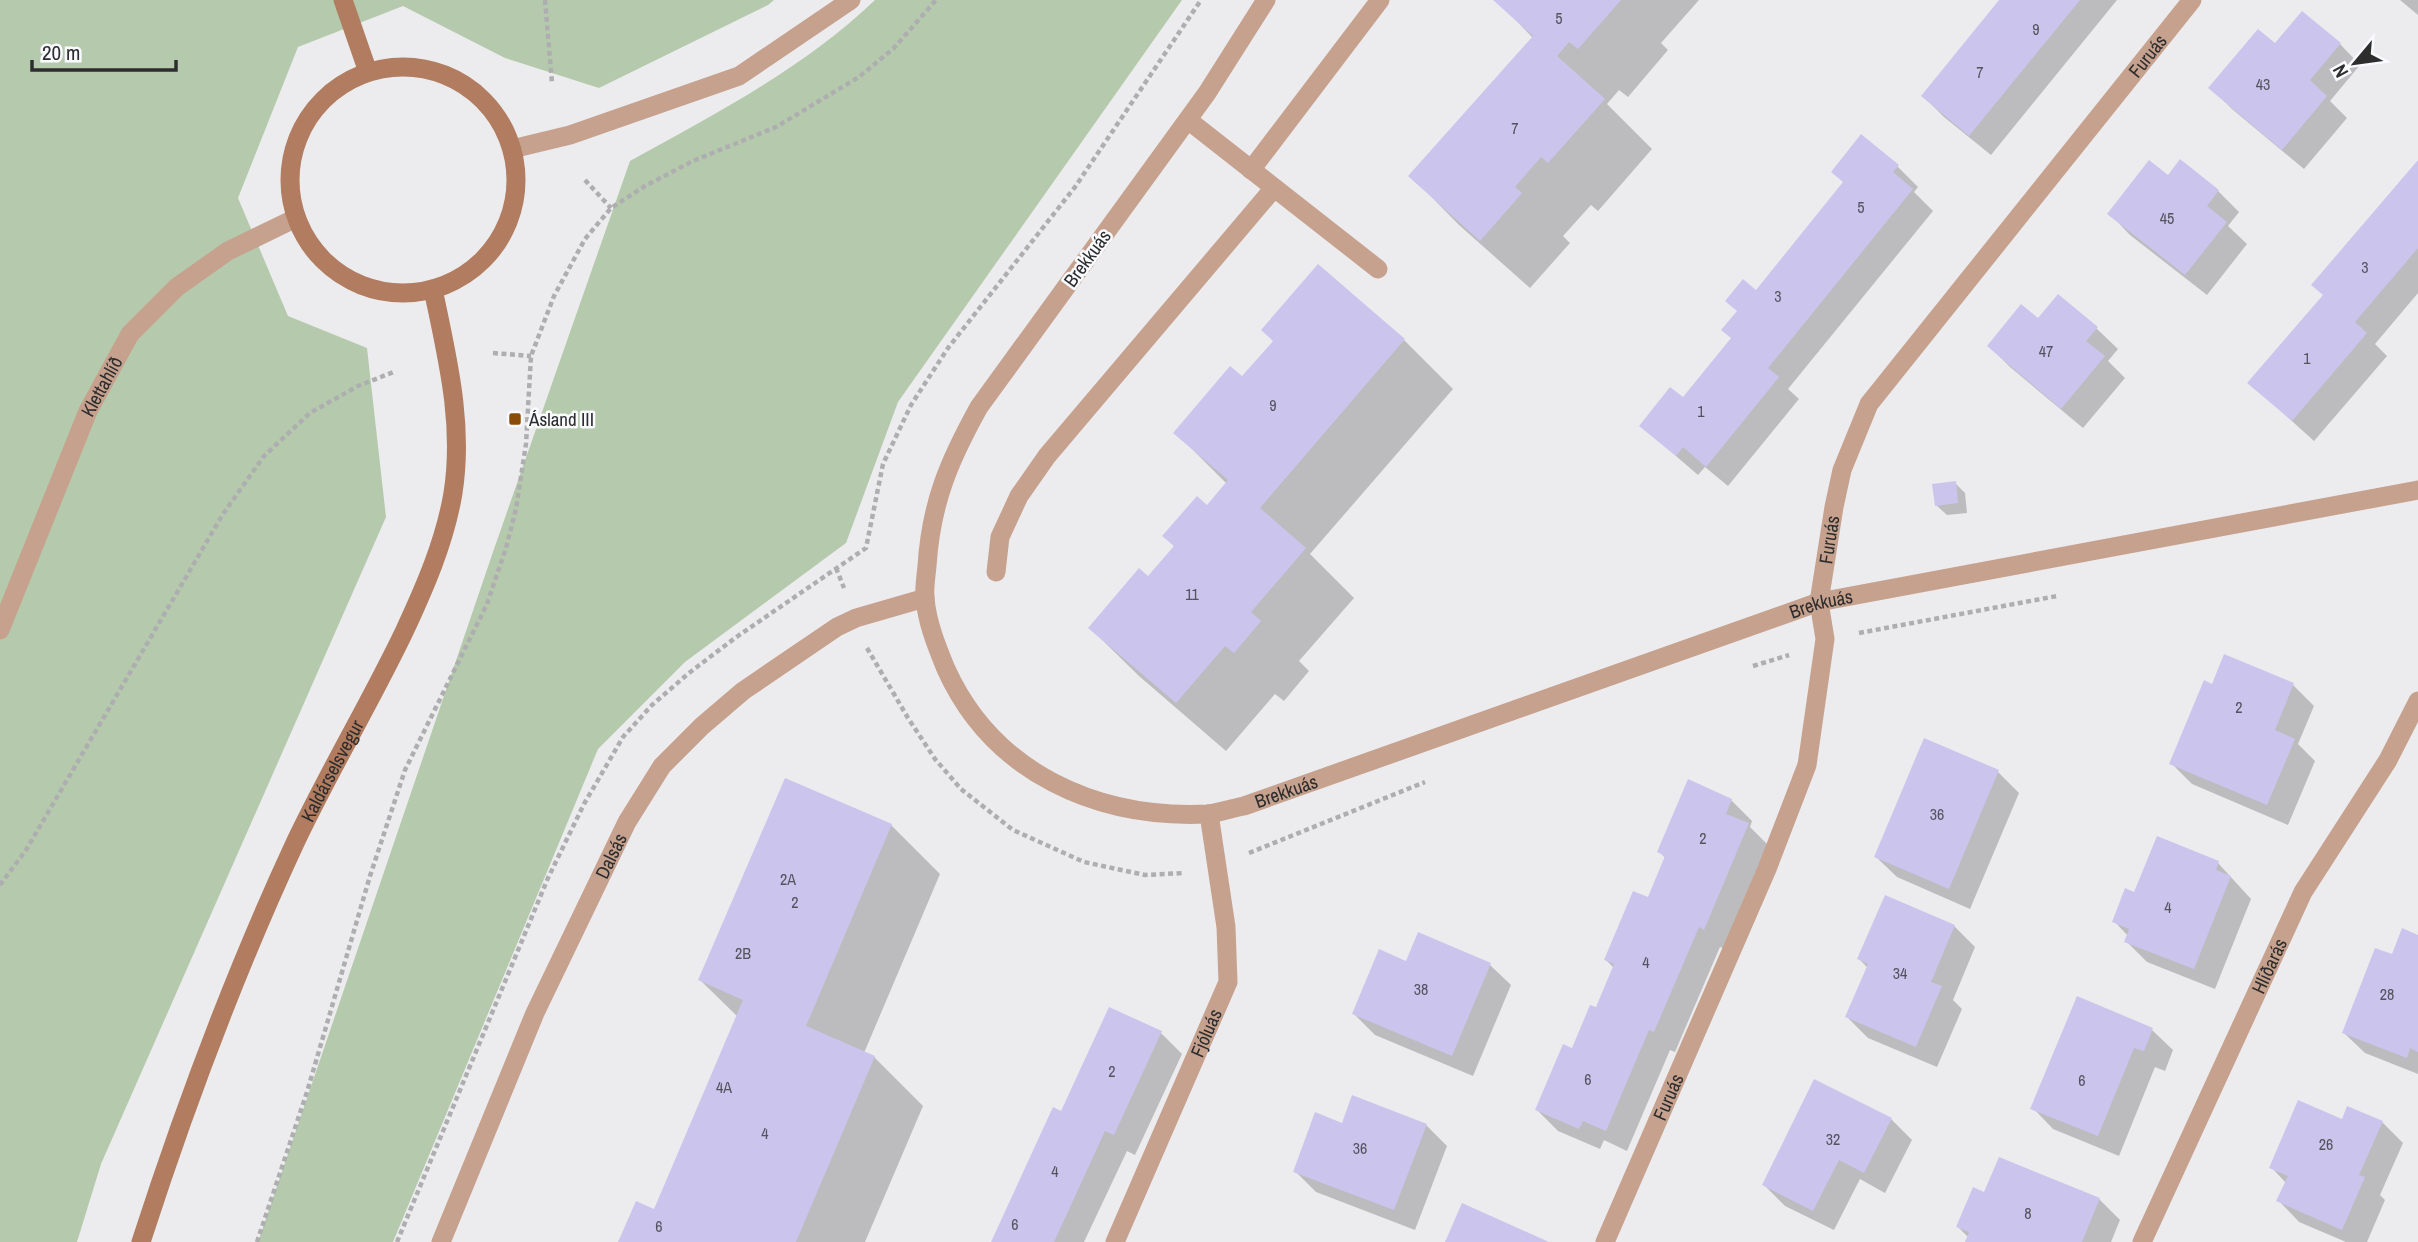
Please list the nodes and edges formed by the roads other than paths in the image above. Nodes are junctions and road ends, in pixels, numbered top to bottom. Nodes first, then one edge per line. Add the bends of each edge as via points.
1 (344, 0) edge
2 (851, 0) edge
3 (1266, 0) edge
4 (1380, 0) edge
5 (2192, 0) edge
6 (368, 72) junction
7 (1188, 120) junction
8 (512, 149) junction
9 (1251, 170) junction
10 (1274, 188) junction
11 (296, 218) junction
12 (1378, 270) dead end
13 (433, 289) junction
14 (2418, 490) edge
15 (996, 572) dead end
16 (925, 598) junction
17 (1819, 602) junction
18 (0, 630) edge
19 (2418, 701) edge
20 (1209, 814) junction
21 (141, 1242) edge
22 (441, 1242) edge
23 (1115, 1242) edge
24 (1605, 1242) edge
25 (2141, 1242) edge

1 - 6 main road
2 - 8 street via 739,76 569,135
3 - 7 street, Brekkuás
4 - 9 street
5 - 17 street, Furuás via 1869,404 1842,470
6 - 8 main road via 397,67 428,69 456,79 481,97 500,121
6 - 11 main road via 326,98 301,130 290,188
7 - 9 street
7 - 16 street, Brekkuás via 979,407 959,443 939,491 929,537
8 - 13 main road via 516,178 513,208 502,236 484,259 460,278
9 - 10 street
10 - 12 street
10 - 15 street via 1047,456 1019,496 1000,537
11 - 13 main road via 321,257 351,280 377,290
11 - 18 street, Klettahlíð via 228,251 177,287 130,334 88,411
13 - 21 main road, Kaldárselsvegur via 453,381 458,433 453,492 440,549 385,671 296,841 229,994
14 - 17 street, Brekkuás
16 - 20 street, Brekkuás via 934,642 957,692 983,730 1016,761 1091,799 1132,810
16 - 22 street, Dalsás via 837,627 743,691 662,766 628,822 535,1013
17 - 20 street, Brekkuás via 1244,806
17 - 24 street, Furuás via 1825,639 1807,765
19 - 25 street, Hlíðarás via 2388,760 2303,892
20 - 23 street, Fjóluás via 1226,927 1228,982

